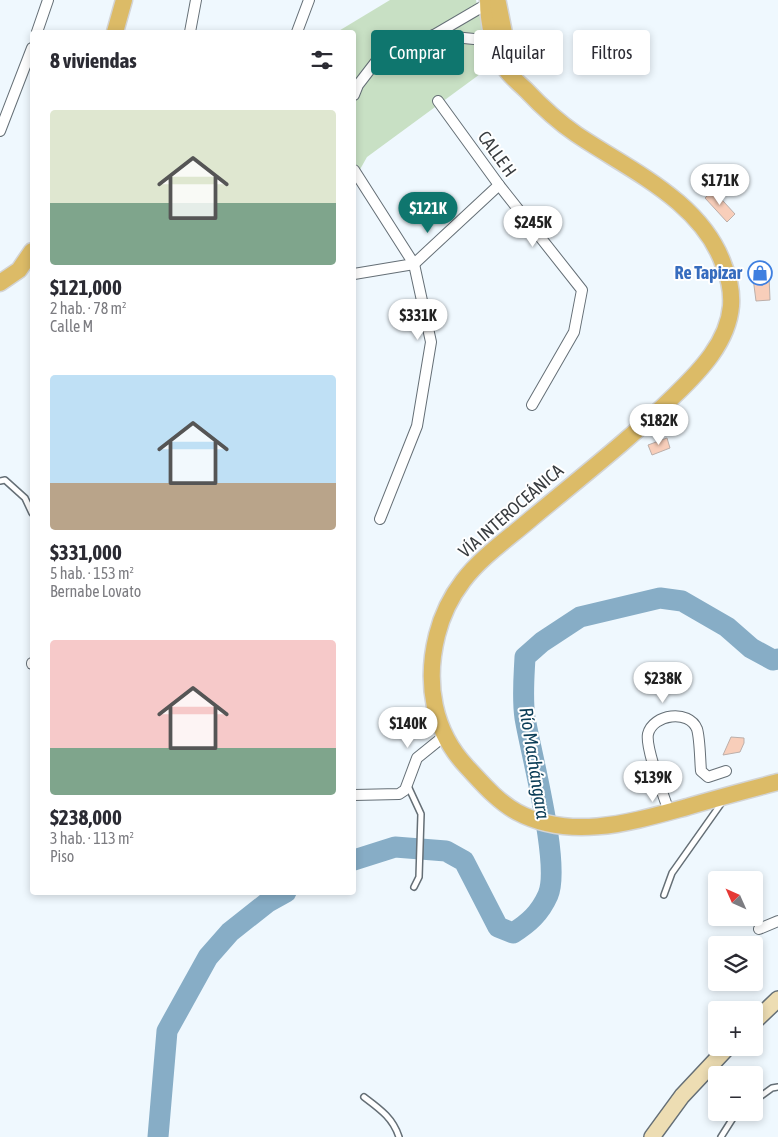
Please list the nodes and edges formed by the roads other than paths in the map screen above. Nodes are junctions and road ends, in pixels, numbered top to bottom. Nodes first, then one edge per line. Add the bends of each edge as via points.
1 (48, 0) edge
2 (124, 0) edge
3 (196, 0) edge
4 (309, 0) edge
5 (491, 1) edge
6 (39, 30) edge
7 (116, 30) edge
8 (190, 30) edge
9 (298, 30) edge
10 (442, 30) edge
11 (493, 30) edge
12 (30, 57) edge
13 (371, 69) edge
14 (512, 75) edge
15 (523, 87) junction
16 (356, 90) edge
17 (438, 101) dead end
18 (0, 131) edge
19 (356, 173) edge
20 (499, 185) junction
21 (30, 254) edge
22 (414, 264) junction
23 (356, 274) edge
24 (0, 283) edge
25 (532, 405) dead end
26 (0, 481) edge
27 (30, 509) edge
28 (380, 520) dead end
29 (444, 737) junction
30 (726, 771) dead end
31 (778, 782) edge
32 (408, 786) junction
33 (356, 795) edge
34 (726, 796) junction
35 (669, 812) junction
36 (414, 887) dead end
37 (664, 895) dead end
38 (778, 921) edge
39 (759, 928) dead end
40 (778, 999) edge
41 (763, 1013) edge
42 (720, 1056) edge
43 (778, 1087) edge
44 (763, 1094) edge
45 (364, 1097) dead end
46 (731, 1121) edge
47 (399, 1137) edge
48 (652, 1137) edge
49 (721, 1137) edge

1 - 6 street
2 - 7 main road
3 - 8 street
4 - 9 street
5 - 10 street
5 - 11 main road, VÍA INTEROCEÁNICA
5 - 15 main road, VÍA INTEROCEÁNICA
12 - 18 street
13 - 16 street
14 - 15 main road, VÍA INTEROCEÁNICA
15 - 29 main road, VÍA INTEROCEÁNICA via 553,117 665,192 697,220 714,242 723,262 731,306 716,349 695,376 656,414 493,552 465,578 445,607 436,637 431,673 434,701
17 - 20 street, CALLE H
19 - 22 street
20 - 22 street
20 - 25 street, CALLE H via 582,290 574,332
21 - 24 main road via 20,270
22 - 23 street
22 - 28 street via 431,342 417,426
26 - 27 lane via 5,480 25,498
29 - 32 street via 417,758
29 - 35 main road, VÍA INTEROCEÁNICA via 459,759 483,784 514,811 533,819 587,828
30 - 35 street via 708,777 701,771 696,729 690,720 668,716 659,721 648,735
31 - 34 main road, VÍA INTEROCEÁNICA
32 - 33 street via 399,794
32 - 36 lane via 422,814 419,877
34 - 35 main road, VÍA INTEROCEÁNICA
34 - 37 lane via 672,874
38 - 39 street
40 - 41 street
42 - 48 street via 682,1096
43 - 44 lane
45 - 47 lane via 394,1123
46 - 49 lane

